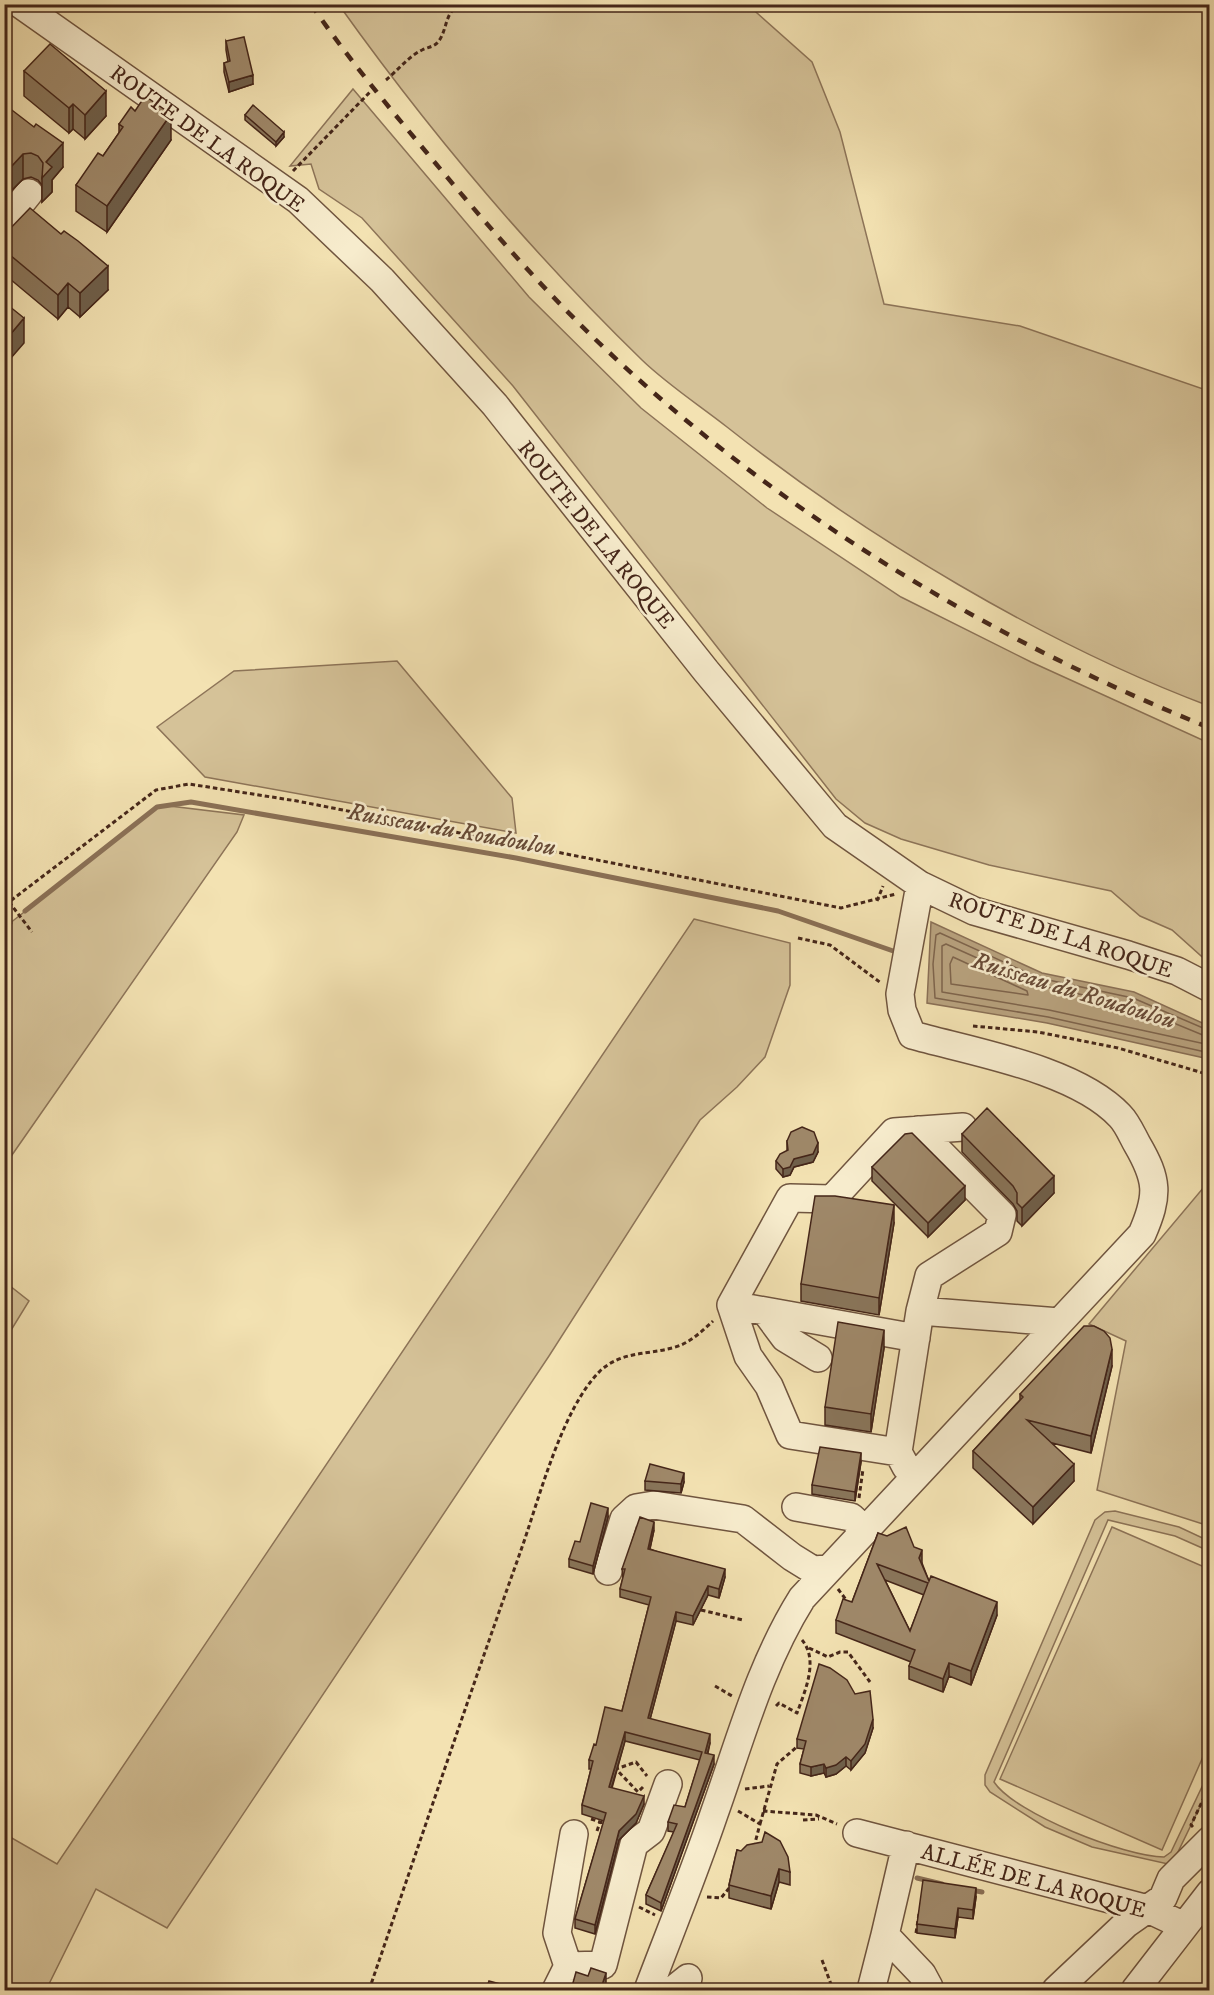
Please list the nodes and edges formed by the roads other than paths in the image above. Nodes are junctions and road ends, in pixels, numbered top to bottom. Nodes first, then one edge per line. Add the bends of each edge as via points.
1 (20, 4) edge
2 (920, 885) junction
3 (1209, 988) edge
4 (963, 1127) dead end
5 (918, 1130) junction
6 (731, 1305) junction
7 (765, 1311) junction
8 (1059, 1322) junction
9 (918, 1324) junction
10 (818, 1358) dead end
11 (898, 1452) junction
12 (914, 1479) junction
13 (796, 1507) dead end
14 (864, 1529) junction
15 (828, 1569) junction
16 (608, 1571) dead end
17 (668, 1784) dead end
18 (574, 1834) dead end
19 (1203, 1835) edge
20 (1209, 1893) edge
21 (1148, 1909) junction
22 (1184, 1926) junction
23 (885, 1935) junction
24 (568, 1966) junction
25 (556, 1990) edge
26 (648, 1990) edge
27 (871, 1990) edge
28 (926, 1990) edge
29 (1056, 1990) edge
30 (1135, 1990) edge

1 - 2 street, ROUTE DE LA ROQUE via 279,185 382,280 495,405 835,826
2 - 3 street, ROUTE DE LA ROQUE via 974,911 1177,971
2 - 8 street via 900,994 912,1035 1040,1071 1084,1088 1121,1116 1152,1170 1154,1206 1142,1234
4 - 5 street
5 - 6 street via 894,1132 832,1198 790,1198
5 - 9 street via 1002,1215 998,1232 929,1276
6 - 7 street
6 - 11 street via 748,1356 769,1386 790,1435
7 - 9 street
7 - 10 street via 785,1338
8 - 9 street
8 - 12 street
9 - 11 street
11 - 12 street
12 - 14 street
13 - 14 street via 851,1517
14 - 15 street
15 - 16 street via 813,1570 743,1519 654,1505 636,1508 624,1519
15 - 26 street via 785,1625 756,1691
17 - 24 street via 651,1831 634,1844 603,1965
18 - 24 street via 557,1933
19 - 21 street via 1163,1898
20 - 22 street
21 - 22 street, ALLÉE DE LA ROQUE
21 - 23 street, ALLÉE DE LA ROQUE via 882,1839
21 - 29 street via 1126,1924
22 - 30 street
23 - 27 street
23 - 28 street via 922,1974 929,1987
24 - 25 street

